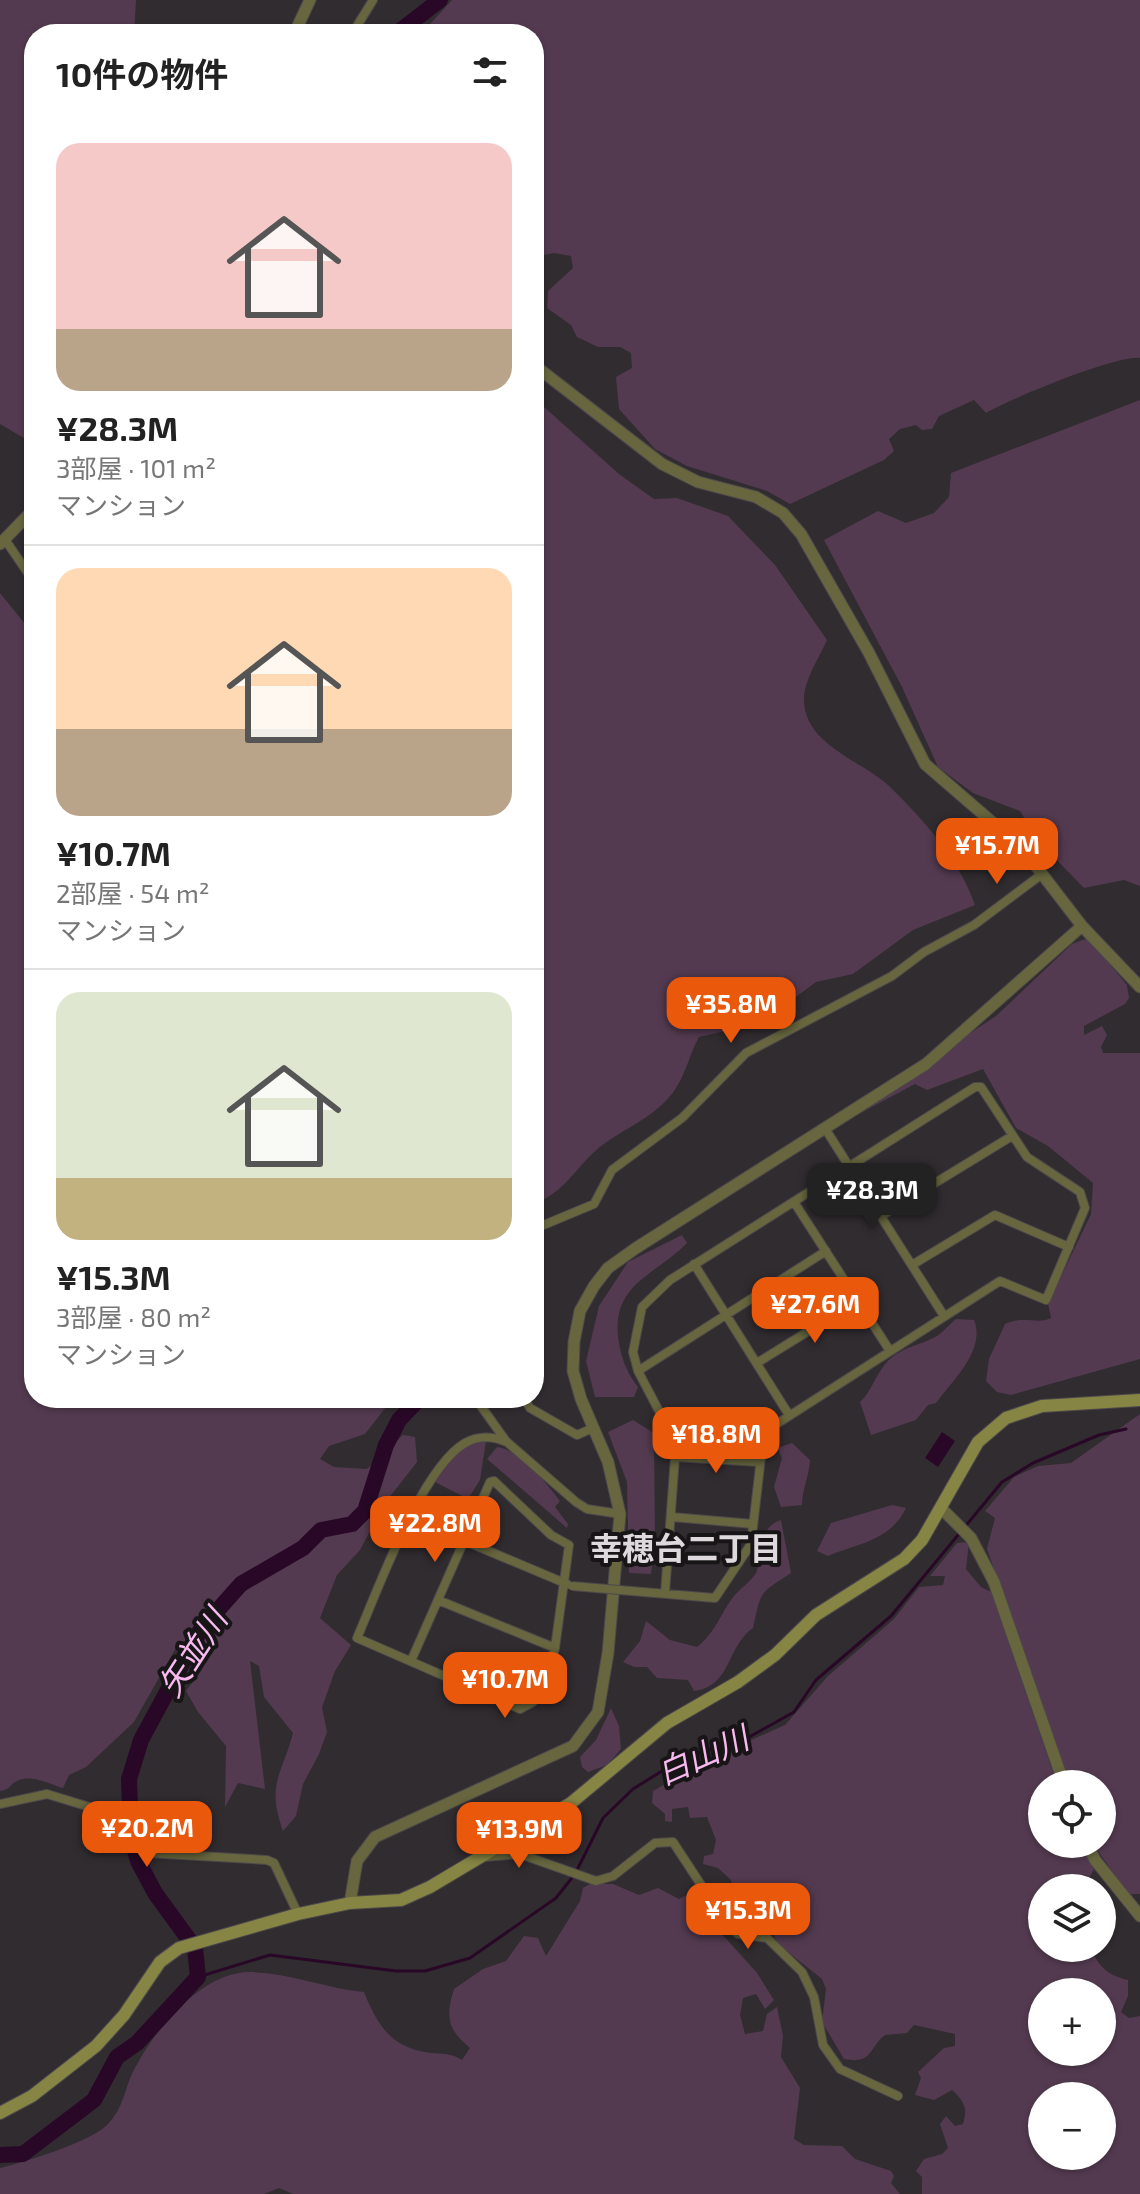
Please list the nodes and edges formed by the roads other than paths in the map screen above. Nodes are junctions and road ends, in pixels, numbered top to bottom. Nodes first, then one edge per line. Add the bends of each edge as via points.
1 (310, 0) edge
2 (373, 0) edge
3 (299, 24) edge
4 (358, 24) edge
5 (544, 373) edge
6 (24, 520) edge
7 (3, 543) edge
8 (24, 569) edge
9 (1042, 874) junction
10 (1082, 926) junction
11 (1140, 987) edge
12 (826, 1130) junction
13 (1012, 1136) junction
14 (850, 1167) junction
15 (794, 1202) junction
16 (881, 1216) junction
17 (544, 1225) edge
18 (1069, 1247) junction
19 (826, 1251) junction
20 (694, 1264) junction
21 (912, 1265) junction
22 (857, 1301) junction
23 (725, 1314) junction
24 (944, 1316) junction
25 (890, 1351) junction
26 (757, 1363) junction
27 (638, 1371) junction
28 (1140, 1400) edge
29 (482, 1408) edge
30 (530, 1408) edge
31 (789, 1415) junction
32 (593, 1428) junction
33 (507, 1442) junction
34 (675, 1457) junction
35 (759, 1462) junction
36 (941, 1508) junction
37 (620, 1514) junction
38 (672, 1517) junction
39 (410, 1518) junction
40 (753, 1524) junction
41 (462, 1539) junction
42 (568, 1584) junction
43 (660, 1593) junction
44 (438, 1600) junction
45 (555, 1648) junction
46 (411, 1661) junction
47 (1059, 1770) edge
48 (0, 1804) edge
49 (1094, 1858) edge
50 (468, 1865) junction
51 (350, 1903) junction
52 (298, 1914) junction
53 (1140, 1916) edge
54 (898, 2096) dead end
55 (0, 2113) edge

1 - 3 street
2 - 4 street
5 - 9 street via 662,464 698,482 756,497 783,513 801,534 869,653 925,764 1022,848
6 - 7 street
7 - 8 street
9 - 10 street
9 - 17 street via 892,976 746,1053 682,1118 612,1170 594,1204
10 - 11 street
10 - 12 street via 926,1064
12 - 14 street
12 - 32 street via 608,1268 580,1311 573,1371
13 - 14 street via 978,1087
13 - 16 street
13 - 18 street via 1044,1171 1080,1192 1085,1208
14 - 15 street
14 - 16 street
15 - 19 street
15 - 20 street
16 - 21 street
18 - 21 street via 995,1215
18 - 24 street via 1046,1300 1000,1281
19 - 22 street
19 - 23 street
20 - 23 street
20 - 27 street via 642,1307 633,1352
21 - 24 street
22 - 25 street
22 - 26 street
23 - 26 street
23 - 27 street
24 - 25 street
25 - 31 street
26 - 31 street
27 - 34 street via 670,1432
28 - 36 main road via 1042,1406 1006,1418 978,1442
29 - 33 street
30 - 32 street via 577,1435
31 - 35 street via 763,1440
32 - 37 street via 608,1462
33 - 37 street via 576,1502
33 - 39 street via 493,1436 462,1444
34 - 35 street
34 - 38 street
35 - 40 street
36 - 47 street via 971,1538 999,1596
36 - 50 main road via 904,1559 826,1608 738,1682 667,1723 571,1803
37 - 51 street via 603,1693 592,1723 573,1746 375,1837 357,1861
38 - 40 street
38 - 43 street
39 - 41 street
39 - 46 street via 357,1638
40 - 43 street via 746,1555 715,1598
41 - 42 street
41 - 42 street via 490,1482 497,1482 551,1535 569,1545
41 - 44 street
42 - 43 street, bridge
42 - 45 street
44 - 45 street
44 - 46 street
45 - 46 street via 539,1694 520,1709
48 - 52 street via 47,1794 135,1821 147,1853 267,1860 274,1863
49 - 53 street
50 - 51 main road via 401,1900
50 - 54 street via 520,1854 583,1878 605,1880 655,1843 673,1842 728,1926 738,1934 767,1938 802,1972 814,1997 823,2045 840,2069
51 - 52 main road
52 - 55 main road via 179,1948 160,1962 96,2046 32,2096

